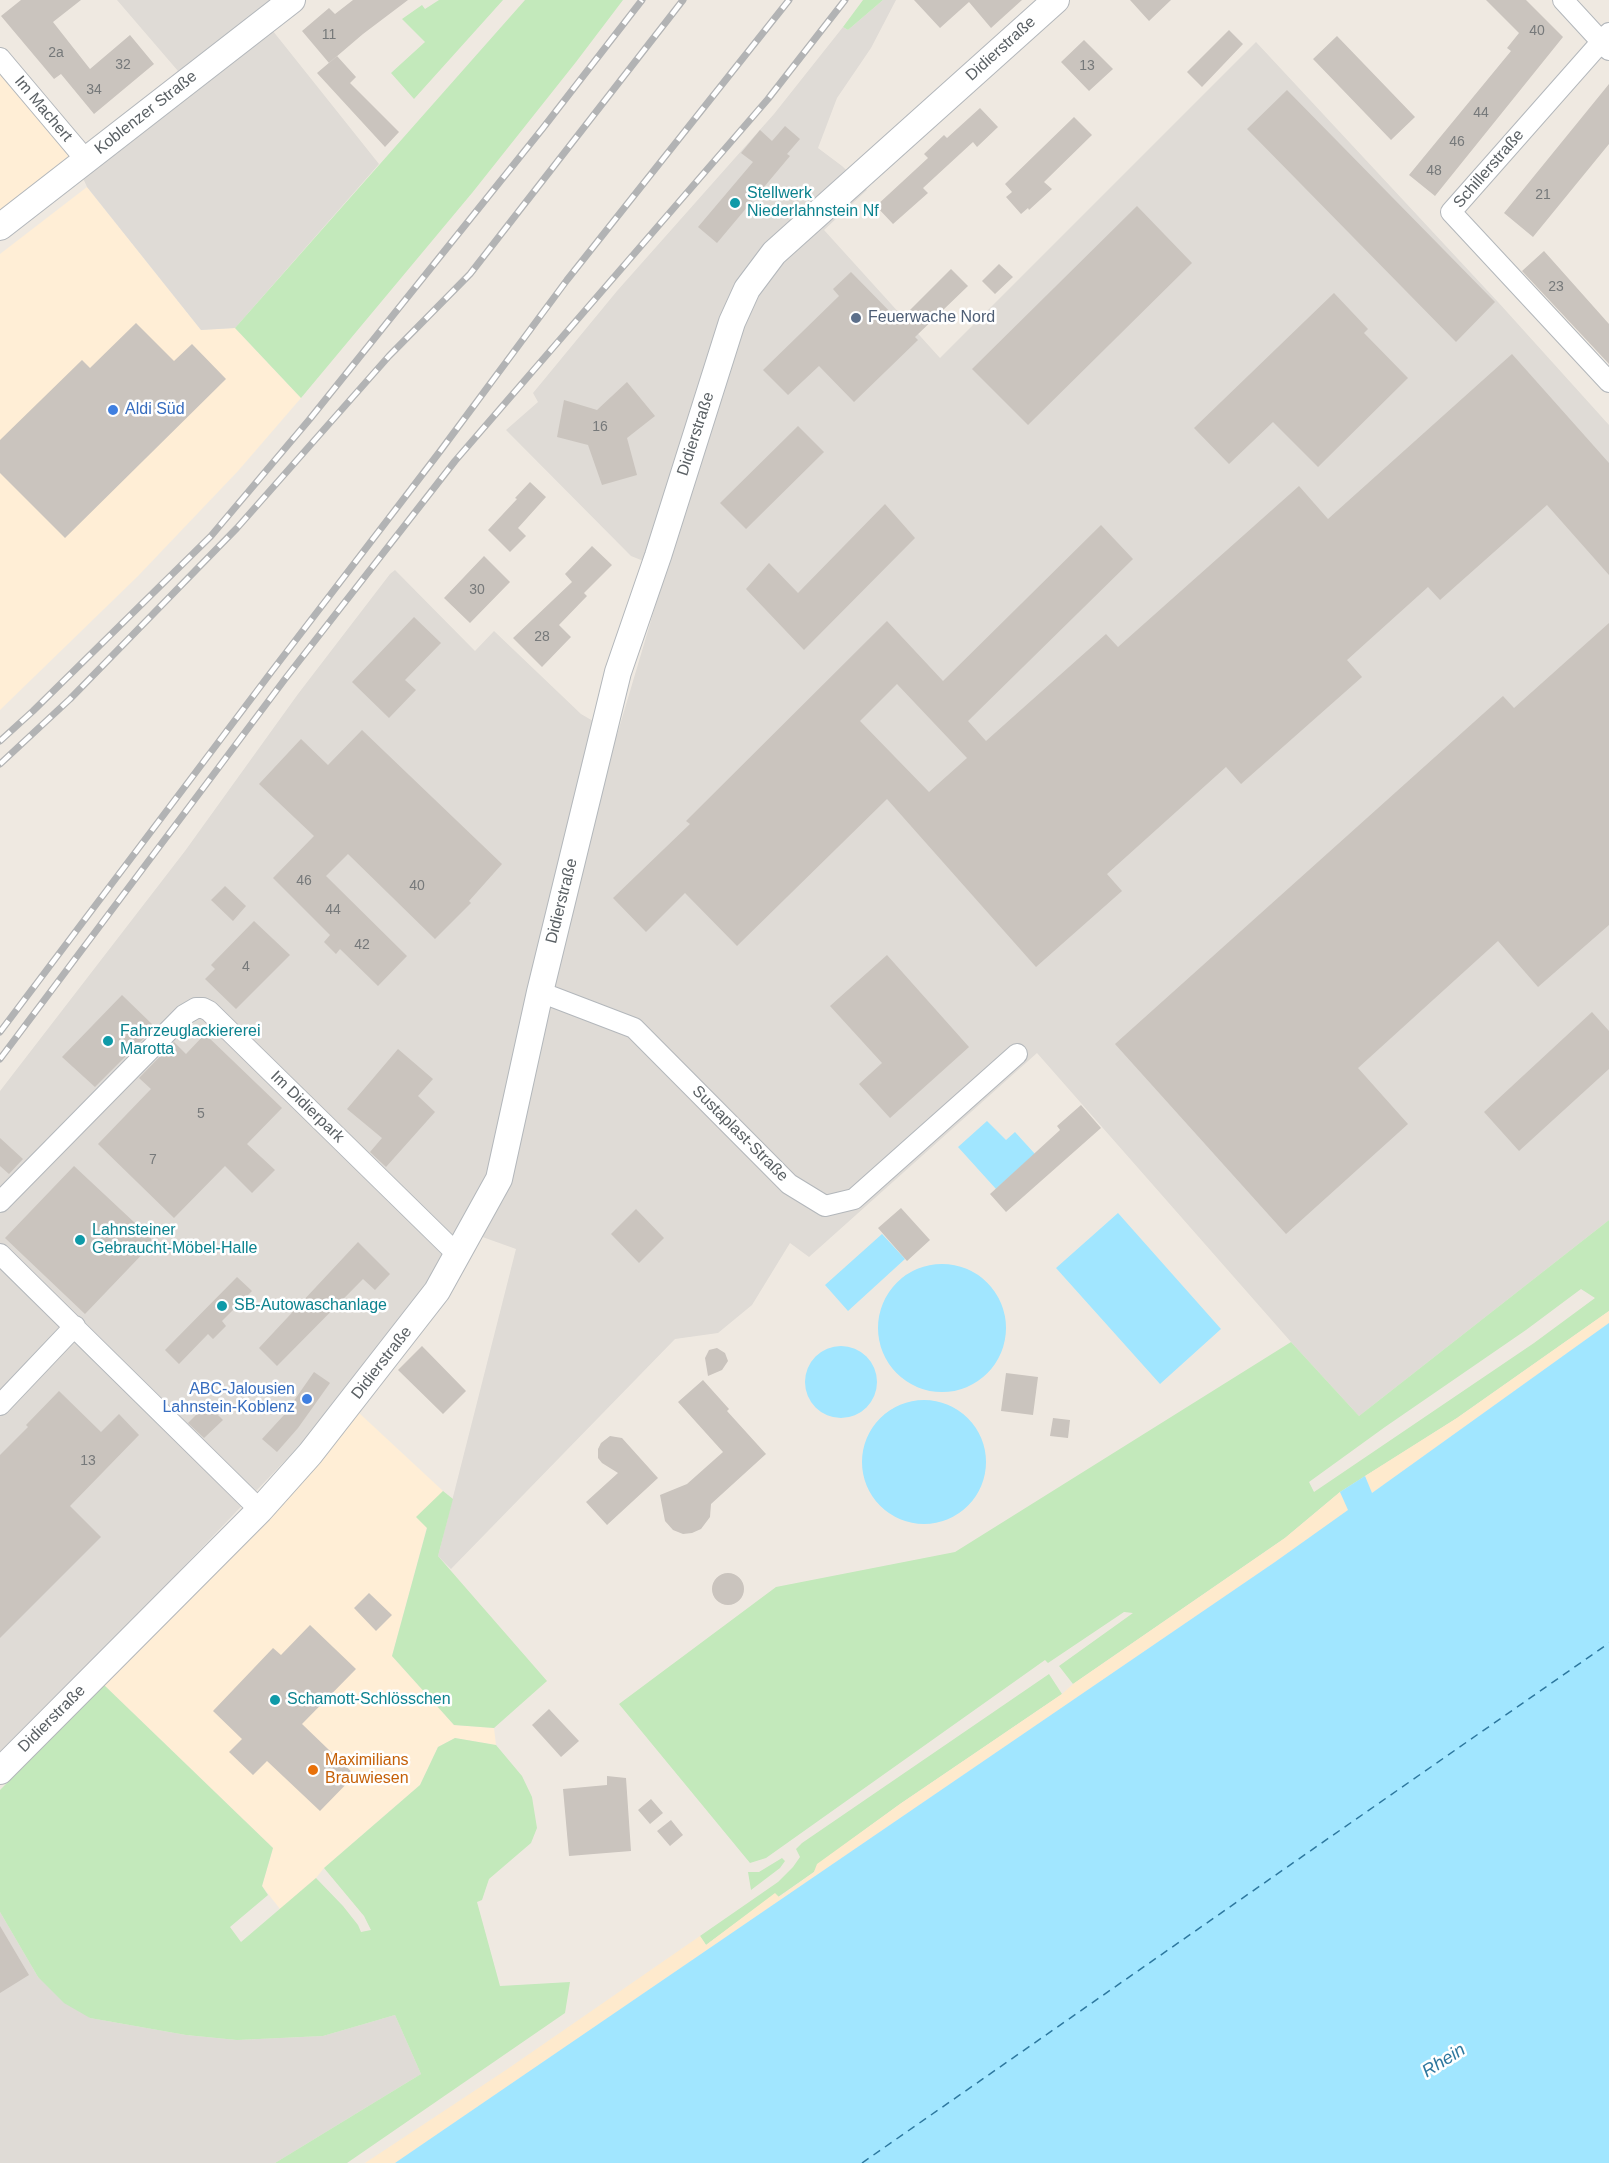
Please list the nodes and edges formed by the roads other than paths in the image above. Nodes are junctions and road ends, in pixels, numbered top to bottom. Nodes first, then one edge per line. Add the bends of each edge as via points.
1 (292, 0) edge
2 (1056, 0) edge
3 (1563, 0) edge
4 (1606, 41) edge
5 (0, 58) edge
6 (86, 160) junction
7 (0, 227) edge
8 (1609, 382) edge
9 (540, 992) junction
10 (1017, 1054) dead end
11 (0, 1202) edge
12 (0, 1254) edge
13 (458, 1255) junction
14 (75, 1326) junction
15 (0, 1405) edge
16 (260, 1510) junction
17 (0, 1772) edge

1 - 6 street, Koblenzer Straße
2 - 9 street, Didierstraße via 774,253 747,289 732,322 618,672
3 - 4 street
4 - 8 street, Schillerstraße via 1451,213
5 - 6 street, Im Machert
6 - 7 street, Koblenzer Straße
9 - 10 street, Sustaplast-Straße via 634,1028 789,1184 825,1206 854,1199
9 - 13 street, Didierstraße via 499,1179
11 - 13 street, Im Didierpark via 184,1015 203,1008
12 - 14 street
13 - 16 street, Didierstraße via 405,1335
14 - 15 street
14 - 16 street
16 - 17 street, Didierstraße

